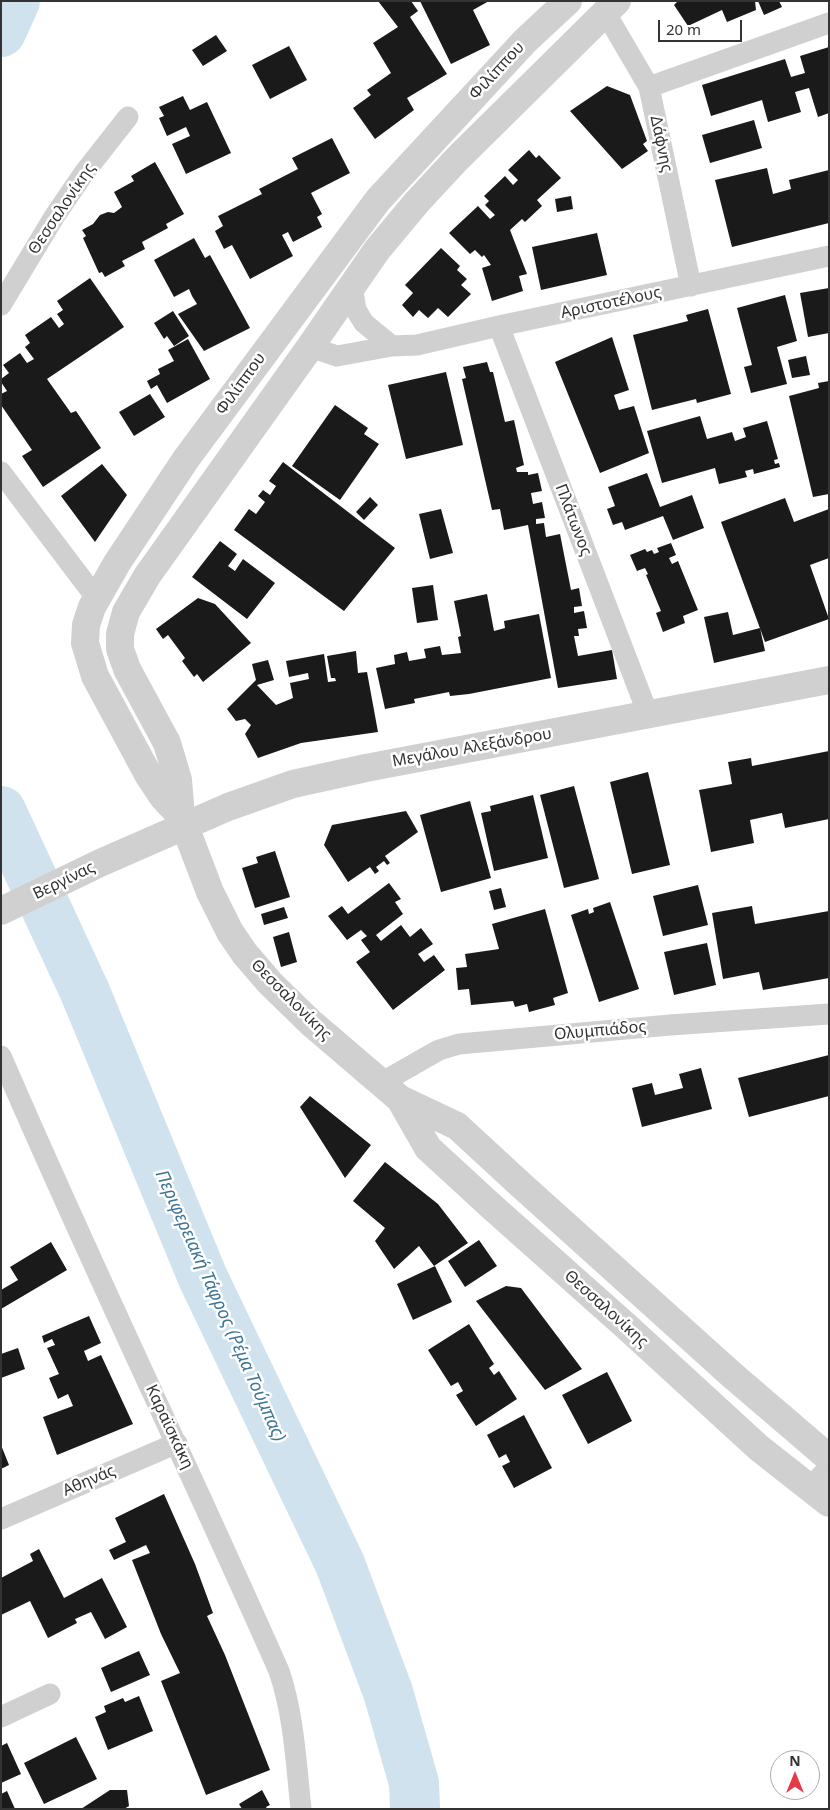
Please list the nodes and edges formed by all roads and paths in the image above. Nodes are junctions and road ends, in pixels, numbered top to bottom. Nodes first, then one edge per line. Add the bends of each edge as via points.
1 (568, 1) edge
2 (611, 7) edge
3 (829, 24) edge
4 (649, 87) junction
5 (128, 116) dead end
6 (829, 256) edge
7 (352, 286) junction
8 (691, 286) junction
9 (1, 304) edge
10 (499, 326) junction
11 (392, 346) junction
12 (310, 348) junction
13 (1, 472) edge
14 (97, 599) junction
15 (829, 680) edge
16 (648, 714) junction
17 (183, 821) junction
18 (127, 852) joint
19 (8, 908) edge
20 (829, 1014) edge
21 (1, 1056) edge
22 (390, 1091) junction
23 (177, 1443) junction
24 (829, 1458) edge
25 (829, 1467) edge
26 (819, 1496) edge
27 (1, 1519) edge
28 (50, 1694) dead end
29 (1, 1717) edge
30 (301, 1809) edge

1 - 14 street, Φιλίππου via 525,41 378,200 186,459
2 - 4 street, Δάφνης
2 - 7 street, Φιλίππου via 417,202
3 - 4 street
4 - 8 street, Δάφνης
5 - 9 street, Θεσσαλονίκης via 54,217
6 - 8 street, Αριστοτέλους
7 - 11 street via 356,310 364,323
7 - 12 street, Φιλίππου
8 - 10 street, Αριστοτέλους
10 - 11 street, Αριστοτέλους via 417,345
10 - 16 street, Πλάτωνος
11 - 12 street, Αριστοτέλους via 337,356
12 - 17 street, Φιλίππου via 147,576 122,623 119,641 123,660 167,743 178,780
13 - 14 street
14 - 17 street, Φιλίππου via 85,630 92,668 148,776
15 - 16 street, Μεγάλου Αλεξάνδρου
16 - 17 street, Μεγάλου Αλεξάνδρου via 317,778
17 - 18 street, Μεγάλου Αλεξάνδρου
17 - 22 street, Θεσσαλονίκης via 220,913 245,954 310,1022
18 - 19 street, Βεργίνας
20 - 22 street, Ολυμπιάδος via 459,1044 439,1050
21 - 23 street, Καραϊσκάκη via 81,1240
22 - 24 street, Θεσσαλονίκης via 457,1126
22 - 26 street, Θεσσαλονίκης via 428,1148 759,1448
23 - 27 street, Αθηνάς
23 - 30 street, Καραϊσκάκη via 283,1683
25 - 26 street
28 - 29 street

